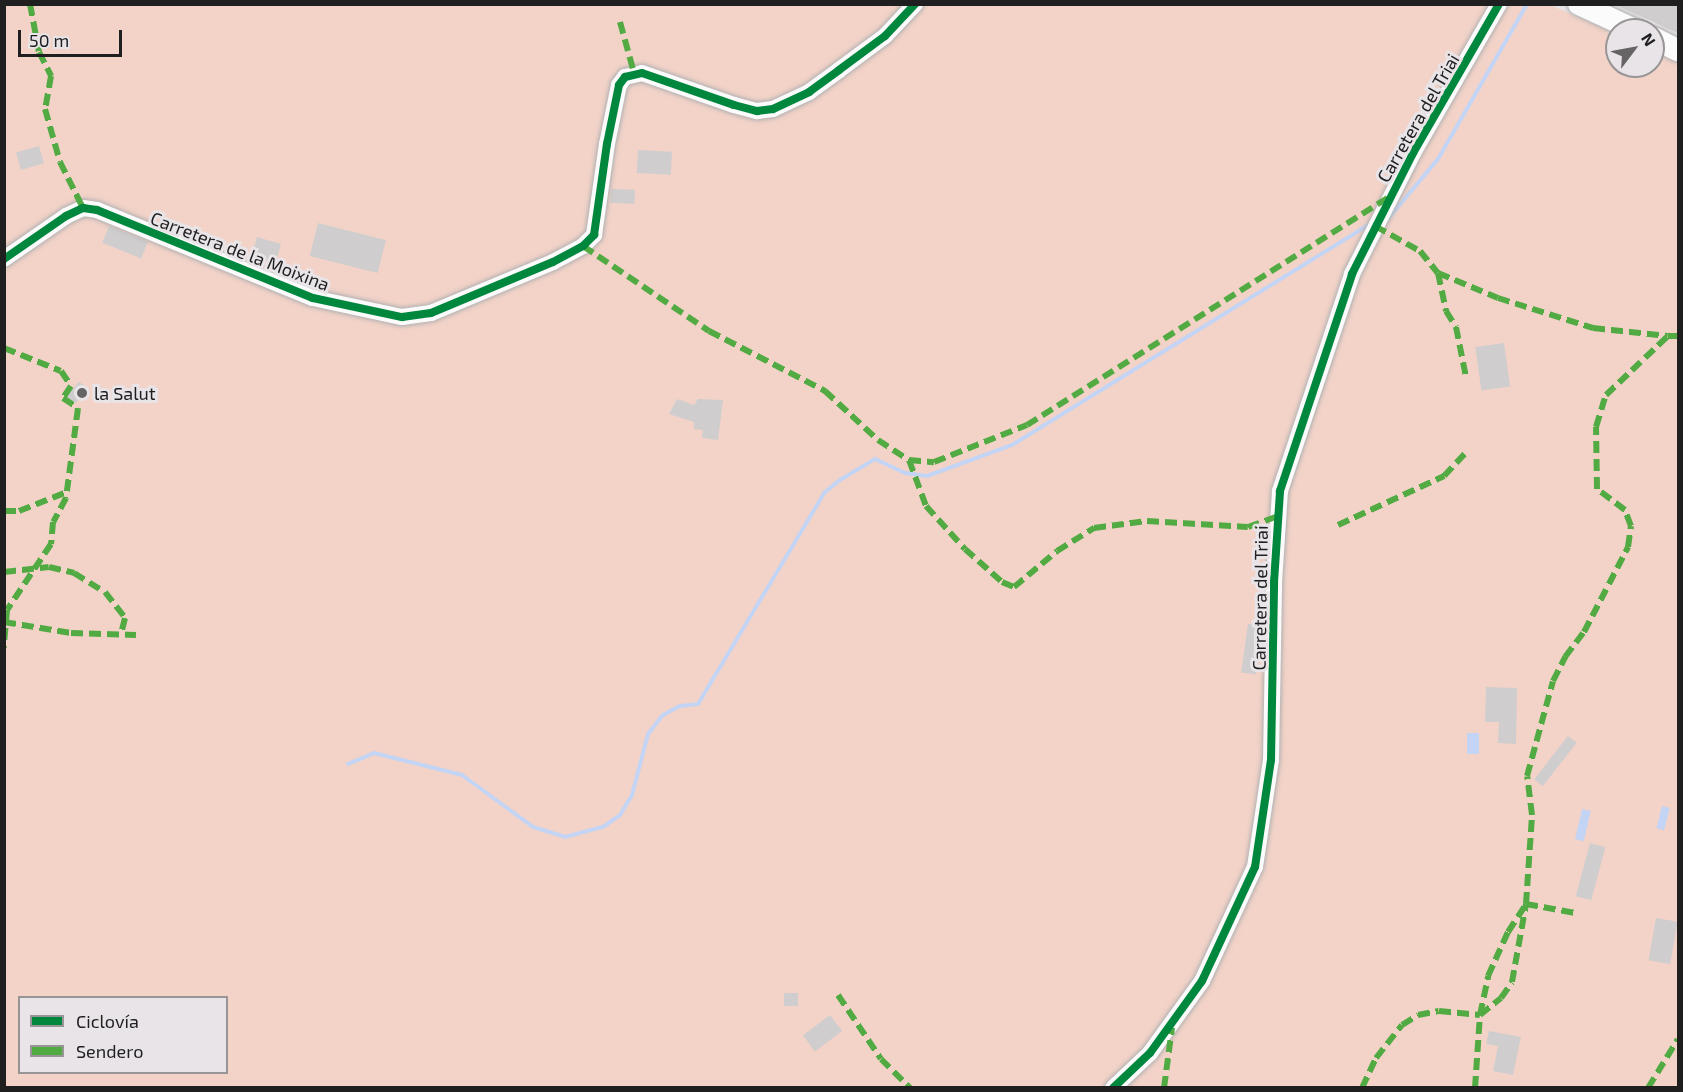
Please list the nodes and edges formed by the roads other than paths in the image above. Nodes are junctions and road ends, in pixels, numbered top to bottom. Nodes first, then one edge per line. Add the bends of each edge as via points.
1 (915, 4) edge
2 (1499, 4) edge
3 (1590, 7) edge
4 (1612, 18) edge
5 (4, 260) edge
6 (1113, 1088) edge

1 - 5 street, Carretera de la Moixina via 885,36 809,92 773,109 757,111 734,105 642,73 626,77 619,85 609,134 594,235 584,246 553,262 431,313 402,317 313,298 97,210 83,208
2 - 6 street, Carretera del Triai via 1413,153 1352,274 1280,491 1271,760 1255,867 1202,981 1150,1053
3 - 4 main road

